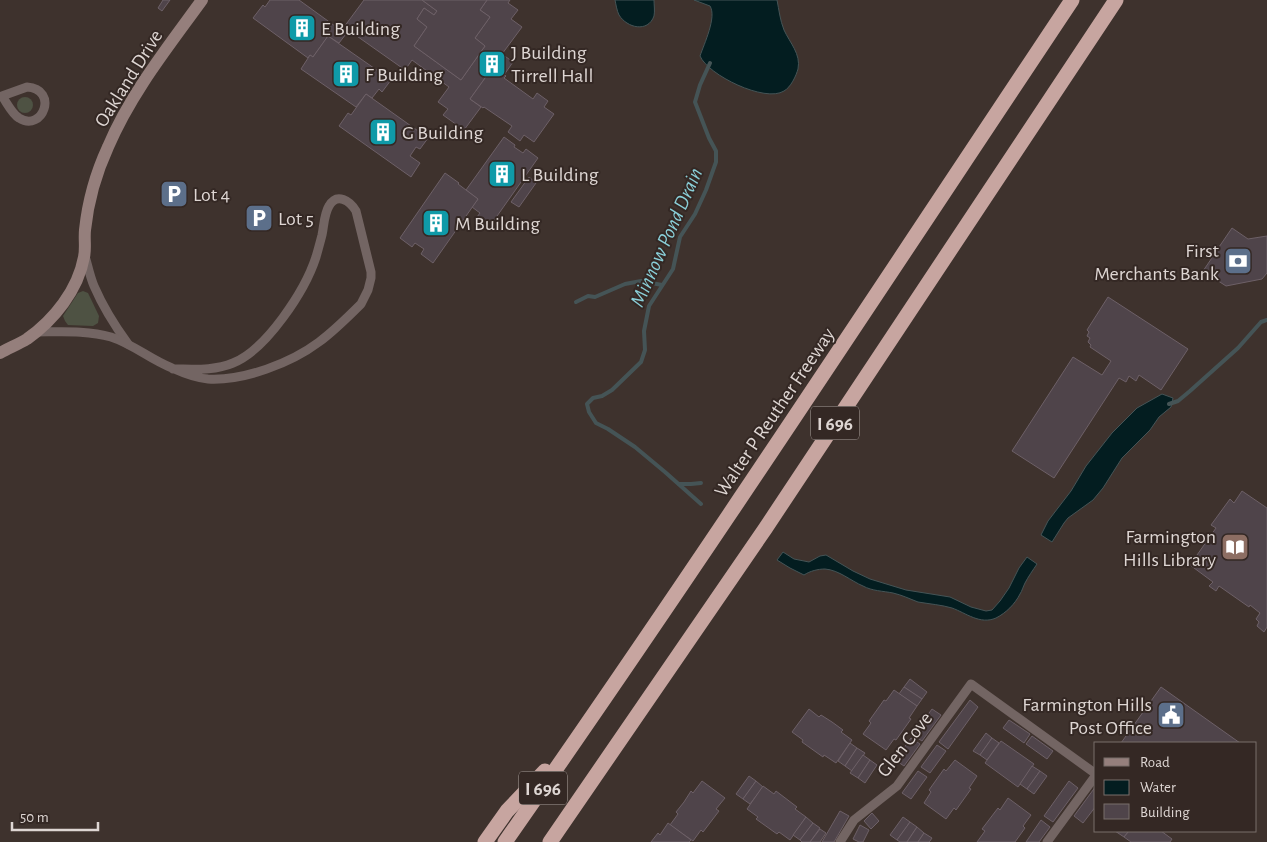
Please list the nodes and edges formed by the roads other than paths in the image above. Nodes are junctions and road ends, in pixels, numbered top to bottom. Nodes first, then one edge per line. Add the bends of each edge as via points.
1 (202, 0) edge
2 (1072, 0) edge
3 (1116, 0) edge
4 (1, 96) edge
5 (85, 256) junction
6 (35, 332) junction
7 (130, 346) junction
8 (0, 353) edge
9 (173, 369) junction
10 (581, 734) junction
11 (621, 740) junction
12 (1094, 773) edge
13 (1094, 777) edge
14 (485, 842) edge
15 (505, 842) edge
16 (550, 842) edge
17 (559, 842) edge
18 (840, 842) edge
19 (1048, 842) edge

1 - 5 street, Oakland Drive via 150,72 107,147 91,192
2 - 10 highway, Walter P Reuther Freeway / I 696
3 - 11 highway, I 696
4 - 4 street via 32,88 42,94 44,110 38,118 21,120
5 - 6 street, Oakland Drive via 65,301
5 - 7 street via 94,285 113,323
6 - 7 street via 95,334
6 - 8 street, Oakland Drive
7 - 9 street
9 - 9 street via 207,379 260,371 310,348 354,311 366,296 371,272 352,204 339,199 331,204 315,258 298,295 268,336 254,349 234,363 223,366
10 - 14 highway via 507,812
10 - 15 highway, Walter P Reuther Freeway / I 696
11 - 16 highway, I 696
11 - 17 highway
12 - 18 street, Glen Cove via 971,684 897,786 854,820
13 - 19 street

